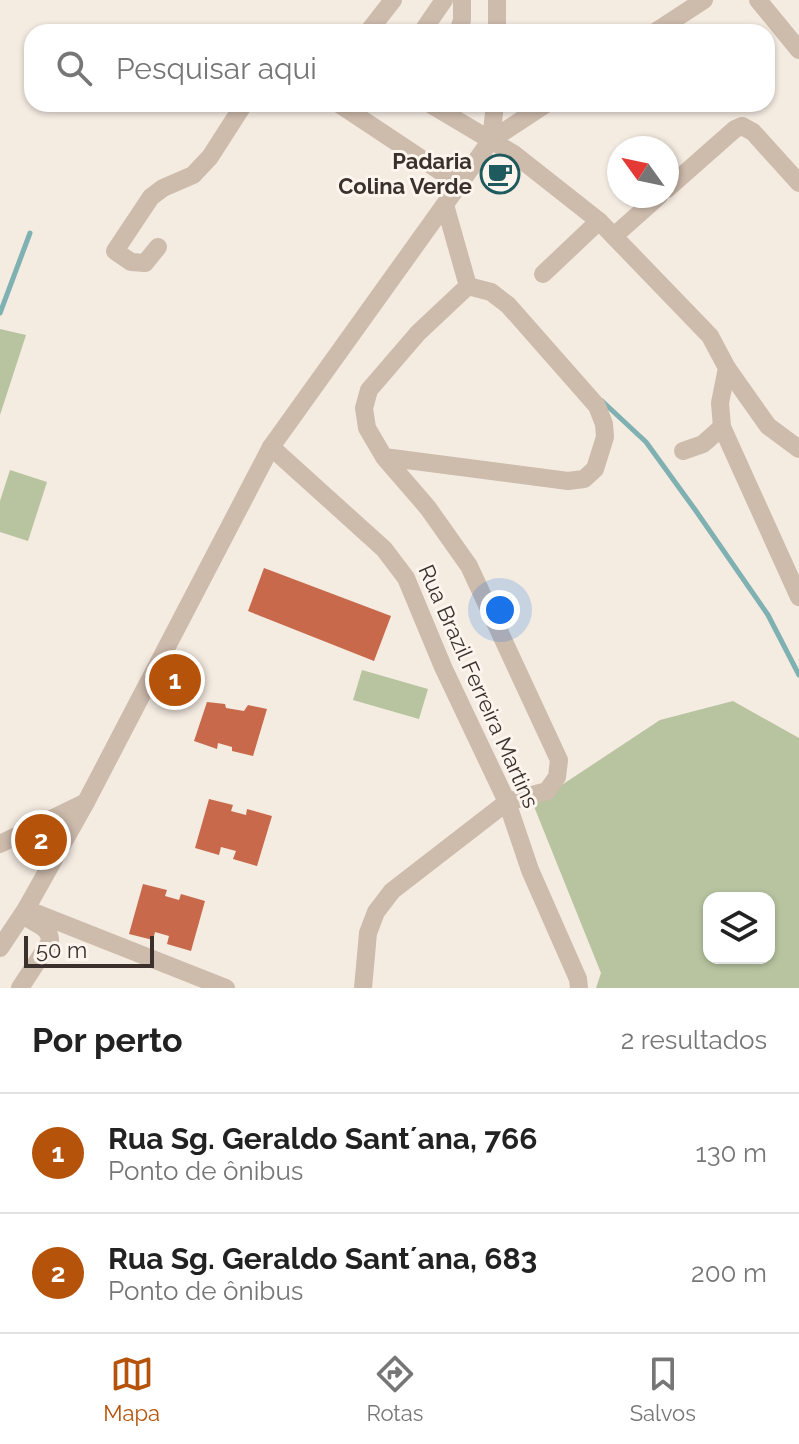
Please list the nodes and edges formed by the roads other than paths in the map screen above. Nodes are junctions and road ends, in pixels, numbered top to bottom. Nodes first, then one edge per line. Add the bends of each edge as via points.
1 (393, 0) edge
2 (444, 0) edge
3 (462, 0) edge
4 (497, 0) edge
5 (704, 0) edge
6 (758, 0) edge
7 (374, 24) edge
8 (428, 24) edge
9 (461, 24) edge
10 (497, 24) edge
11 (667, 24) edge
12 (799, 50) edge
13 (240, 112) edge
14 (351, 112) edge
15 (444, 112) edge
16 (494, 112) edge
17 (534, 112) edge
18 (491, 140) junction
19 (679, 178) edge
20 (458, 183) junction
21 (799, 183) edge
22 (445, 205) junction
23 (646, 208) edge
24 (599, 221) junction
25 (614, 236) junction
26 (158, 247) dead end
27 (543, 274) dead end
28 (468, 286) junction
29 (727, 368) junction
30 (722, 427) junction
31 (271, 447) junction
32 (799, 449) edge
33 (683, 451) dead end
34 (384, 457) junction
35 (799, 597) edge
36 (86, 802) junction
37 (507, 802) junction
38 (0, 844) edge
39 (24, 912) junction
40 (0, 948) edge
41 (20, 988) edge
42 (226, 988) edge
43 (363, 988) edge
44 (579, 988) edge

1 - 7 street
2 - 8 street
3 - 9 street
4 - 10 street
5 - 11 street
6 - 12 street
13 - 26 street via 193,175 151,197 115,251 138,264
14 - 20 street
15 - 18 street
16 - 18 street
17 - 18 street
18 - 20 street
18 - 24 street
19 - 21 street via 742,126
20 - 22 street
22 - 28 street
22 - 31 street
23 - 25 street
24 - 25 street
24 - 27 street
25 - 29 street via 710,336
28 - 34 street via 369,390 364,408 367,428
28 - 34 street via 491,292 508,305 597,406 605,437 595,469 584,479 568,481
29 - 30 street via 720,403
29 - 32 street via 768,426
30 - 33 street via 703,444
30 - 35 street
31 - 36 street
31 - 37 street, Rua Brazil Ferreira Martins via 397,564
34 - 37 street via 469,566 559,760 557,777 547,791
36 - 38 street
36 - 39 street
37 - 43 street via 392,891 368,933
37 - 44 street, Rua Brazil Ferreira Martins
39 - 40 street
39 - 41 street via 51,936
39 - 42 street

